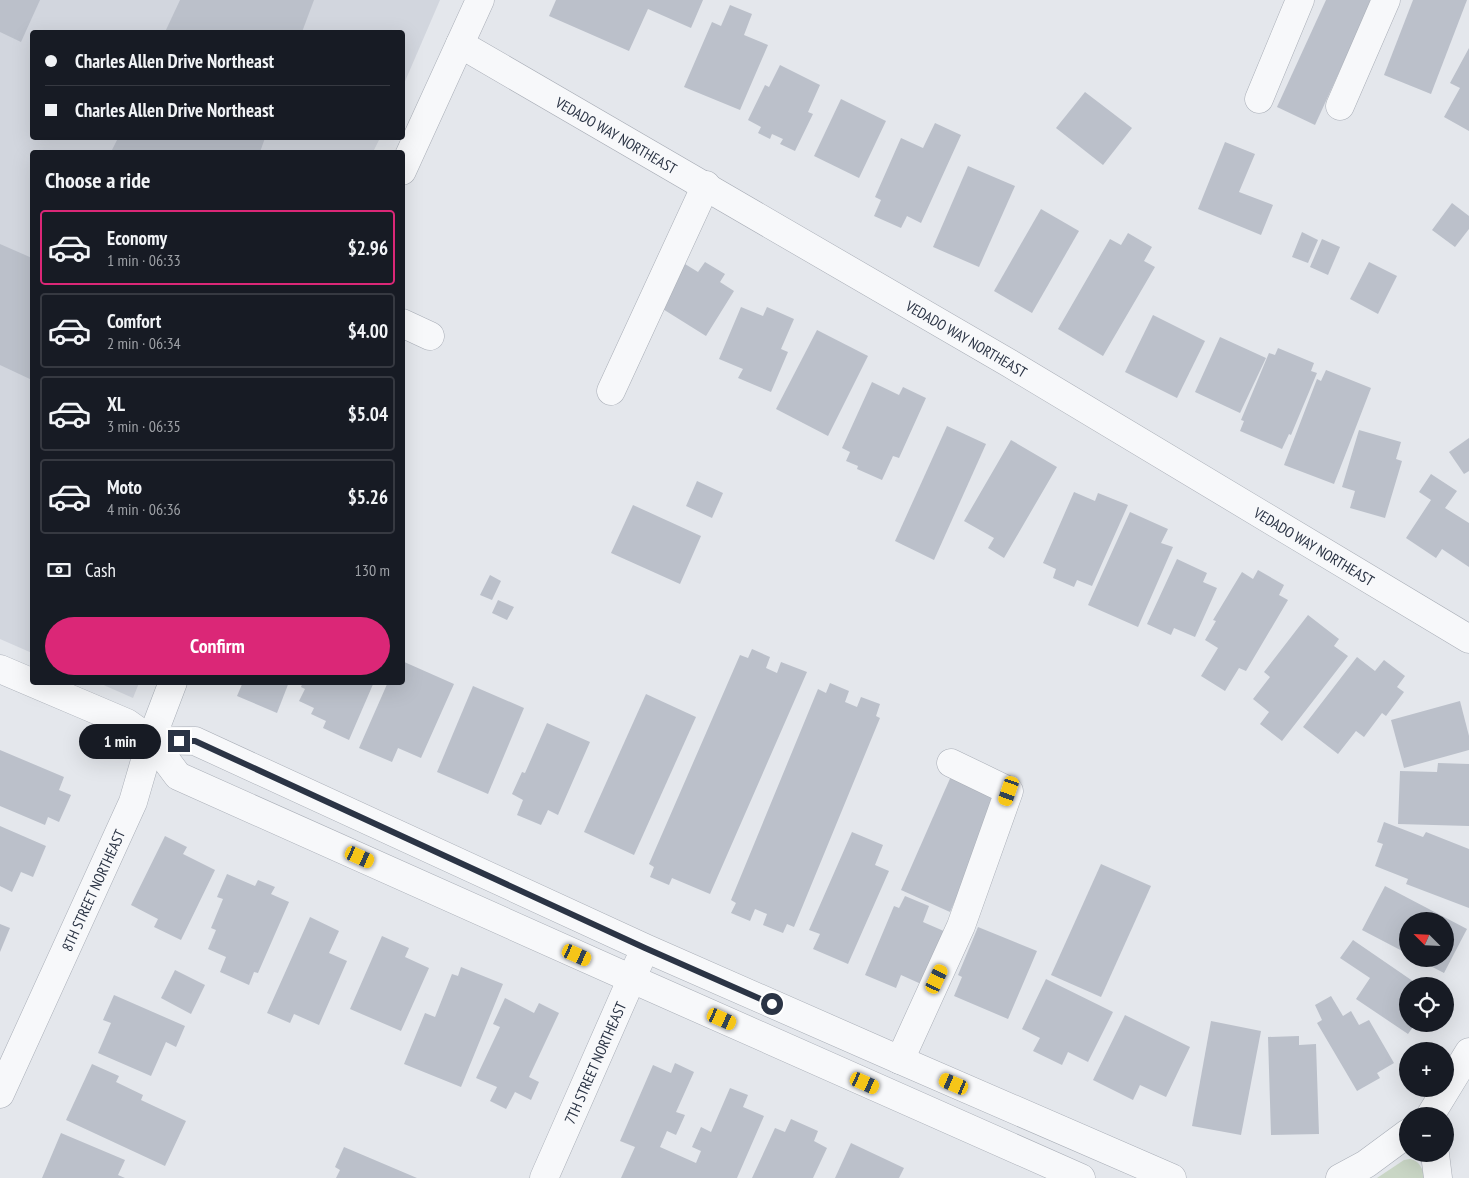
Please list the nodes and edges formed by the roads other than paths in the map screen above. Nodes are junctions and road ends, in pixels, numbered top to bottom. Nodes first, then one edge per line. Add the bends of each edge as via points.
1 (480, 0) edge
2 (1300, 0) edge
3 (1386, 0) edge
4 (460, 44) junction
5 (1258, 99) dead end
6 (1340, 106) dead end
7 (405, 164) edge
8 (706, 185) junction
9 (405, 324) edge
10 (430, 336) dead end
11 (612, 391) dead end
12 (1469, 639) edge
13 (0, 668) edge
14 (30, 681) edge
15 (39, 685) edge
16 (172, 685) edge
17 (151, 740) junction
18 (951, 763) dead end
19 (645, 948) junction
20 (632, 979) junction
21 (1469, 1052) edge
22 (900, 1060) junction
23 (0, 1094) edge
24 (1436, 1107) edge
25 (1399, 1140) edge
26 (1436, 1162) edge
27 (544, 1178) edge
28 (1081, 1178) edge
29 (1172, 1178) edge
30 (1340, 1178) edge
31 (1438, 1178) edge

1 - 4 street
2 - 5 street
3 - 6 street
4 - 7 street
4 - 8 street, VEDADO WAY NORTHEAST
8 - 11 street
8 - 12 street, VEDADO WAY NORTHEAST
9 - 10 street
13 - 14 street
15 - 17 street via 126,723
16 - 17 street, 8TH STREET NORTHEAST
17 - 19 street via 195,741
17 - 20 street via 178,776
17 - 23 street, 8TH STREET NORTHEAST via 133,802
18 - 22 street via 1009,791 961,926
19 - 20 street, 7TH STREET NORTHEAST
19 - 22 street
20 - 27 street, 7TH STREET NORTHEAST
20 - 28 street
21 - 24 street
22 - 29 street
25 - 30 street
26 - 31 street

